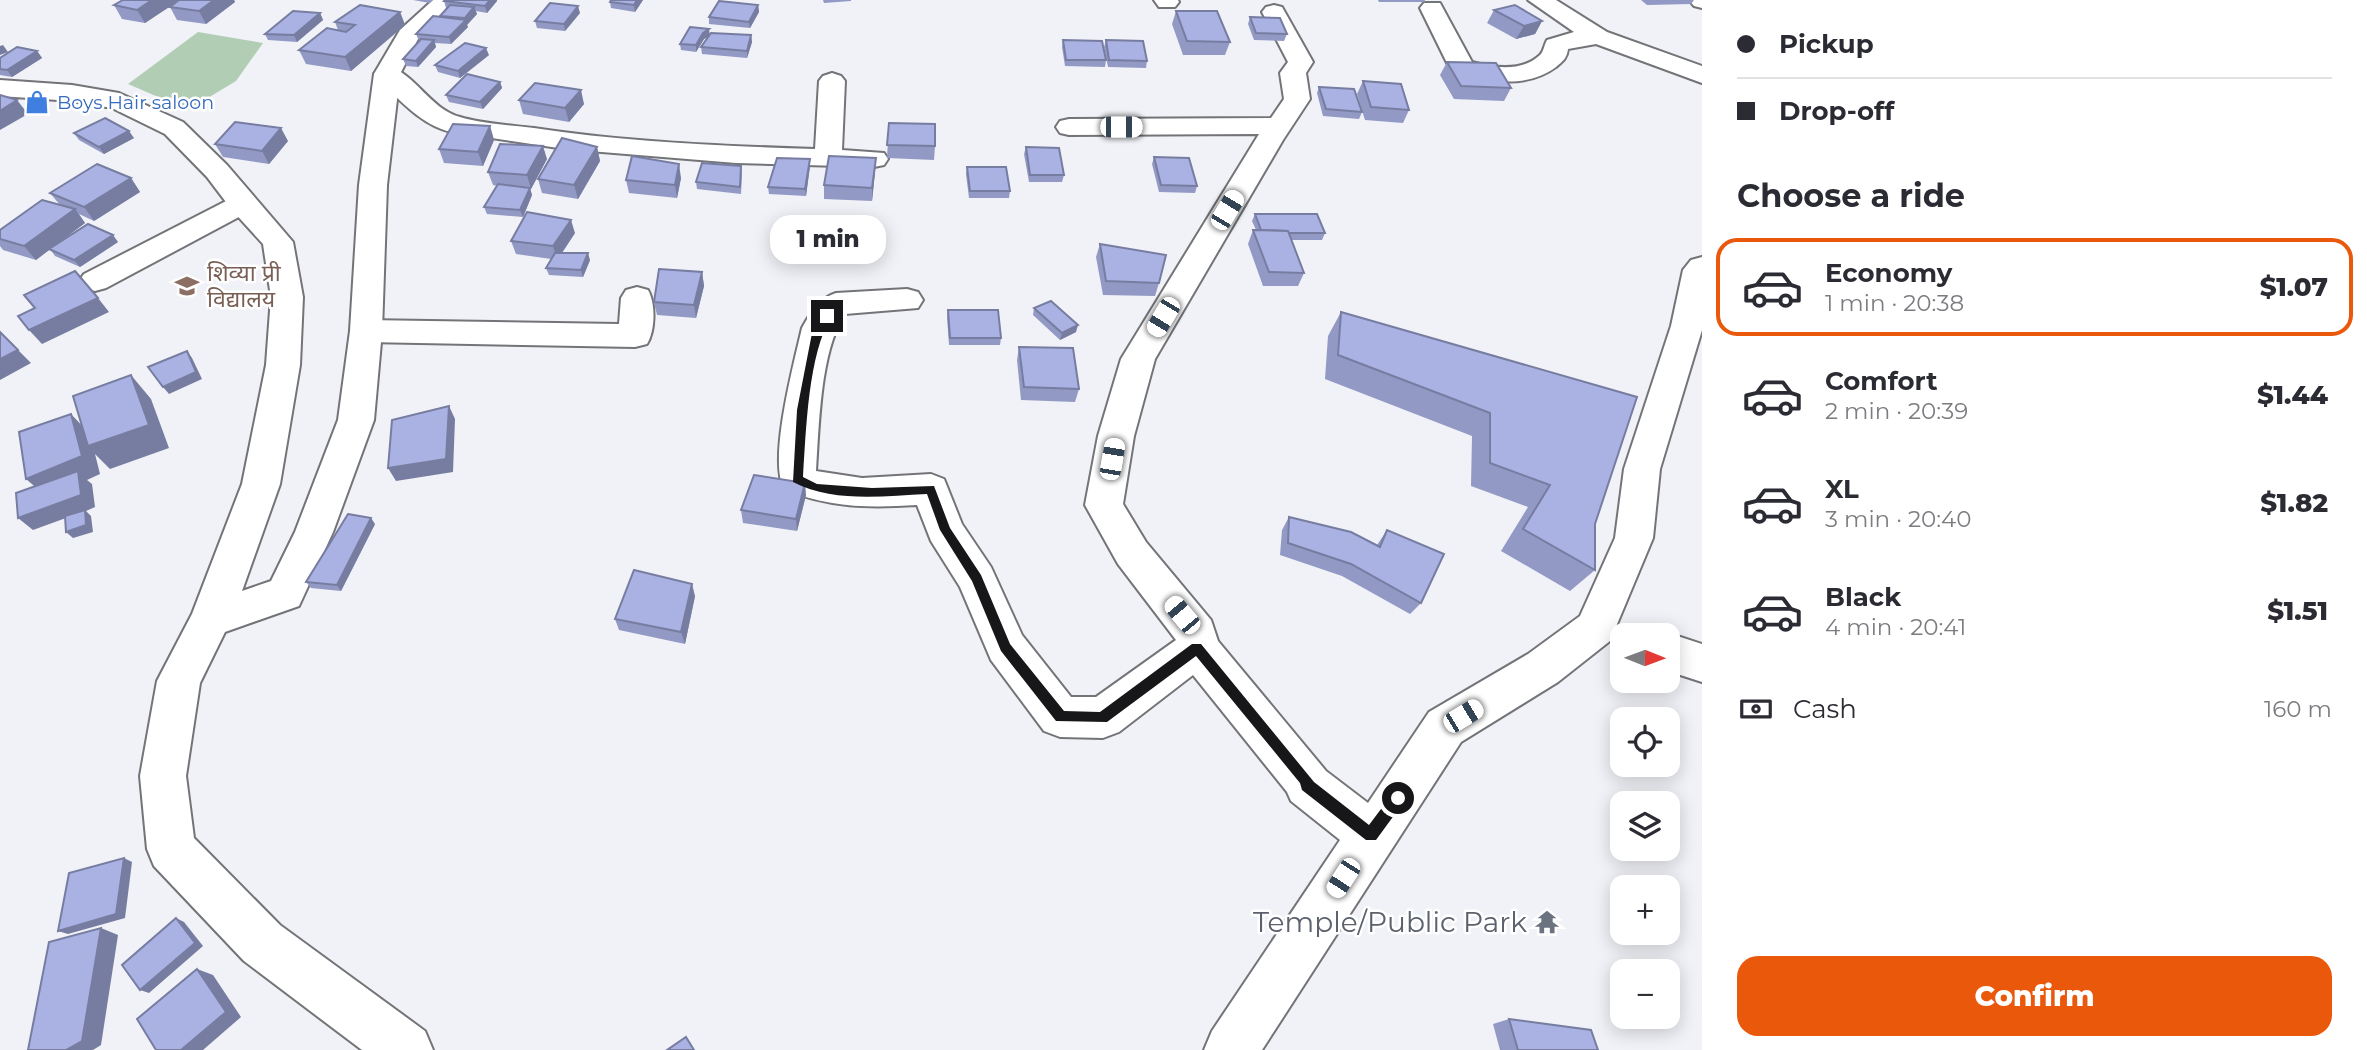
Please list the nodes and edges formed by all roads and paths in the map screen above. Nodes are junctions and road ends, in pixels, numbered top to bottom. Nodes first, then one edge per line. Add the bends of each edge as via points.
1 (447, 0) edge
2 (1540, 0) edge
3 (1432, 8) dead end
4 (1274, 12) dead end
5 (1598, 37) junction
6 (387, 74) junction
7 (1702, 75) edge
8 (832, 81) dead end
9 (0, 88) edge
10 (1279, 125) junction
11 (1069, 127) dead end
12 (828, 158) junction
13 (874, 159) edge
14 (242, 204) junction
15 (1702, 267) edge
16 (95, 281) dead end
17 (637, 298) dead end
18 (907, 300) dead end
19 (366, 331) junction
20 (211, 619) junction
21 (1609, 633) edge
22 (1197, 648) junction
23 (1680, 656) edge
24 (1702, 663) edge
25 (1371, 835) junction
26 (406, 1050) edge
27 (1231, 1050) edge

1 - 6 street via 409,35
2 - 5 street
3 - 5 street via 1462,68 1476,71 1529,73 1555,55 1556,46
4 - 10 street via 1301,62 1293,73 1297,99
5 - 7 street
6 - 12 street via 422,107 451,124 565,141
6 - 19 street via 373,185
8 - 12 street
9 - 14 street via 119,101 174,128
10 - 11 street
10 - 22 street via 1138,359 1116,436 1104,505 1132,553 1196,633
12 - 13 street
14 - 16 street
14 - 20 street via 278,242 287,297 283,365 261,484
15 - 21 street via 1642,469 1634,538
17 - 19 street via 635,336
18 - 22 street via 836,304 818,328 802,410 797,479 816,488 872,492 930,489 945,530 977,579 1006,647 1060,717 1102,718
19 - 20 street via 356,420 285,594
20 - 26 street via 179,681 163,776 171,849 261,943
21 - 25 street via 1445,727
22 - 25 street via 1307,785
23 - 24 street
25 - 27 street

